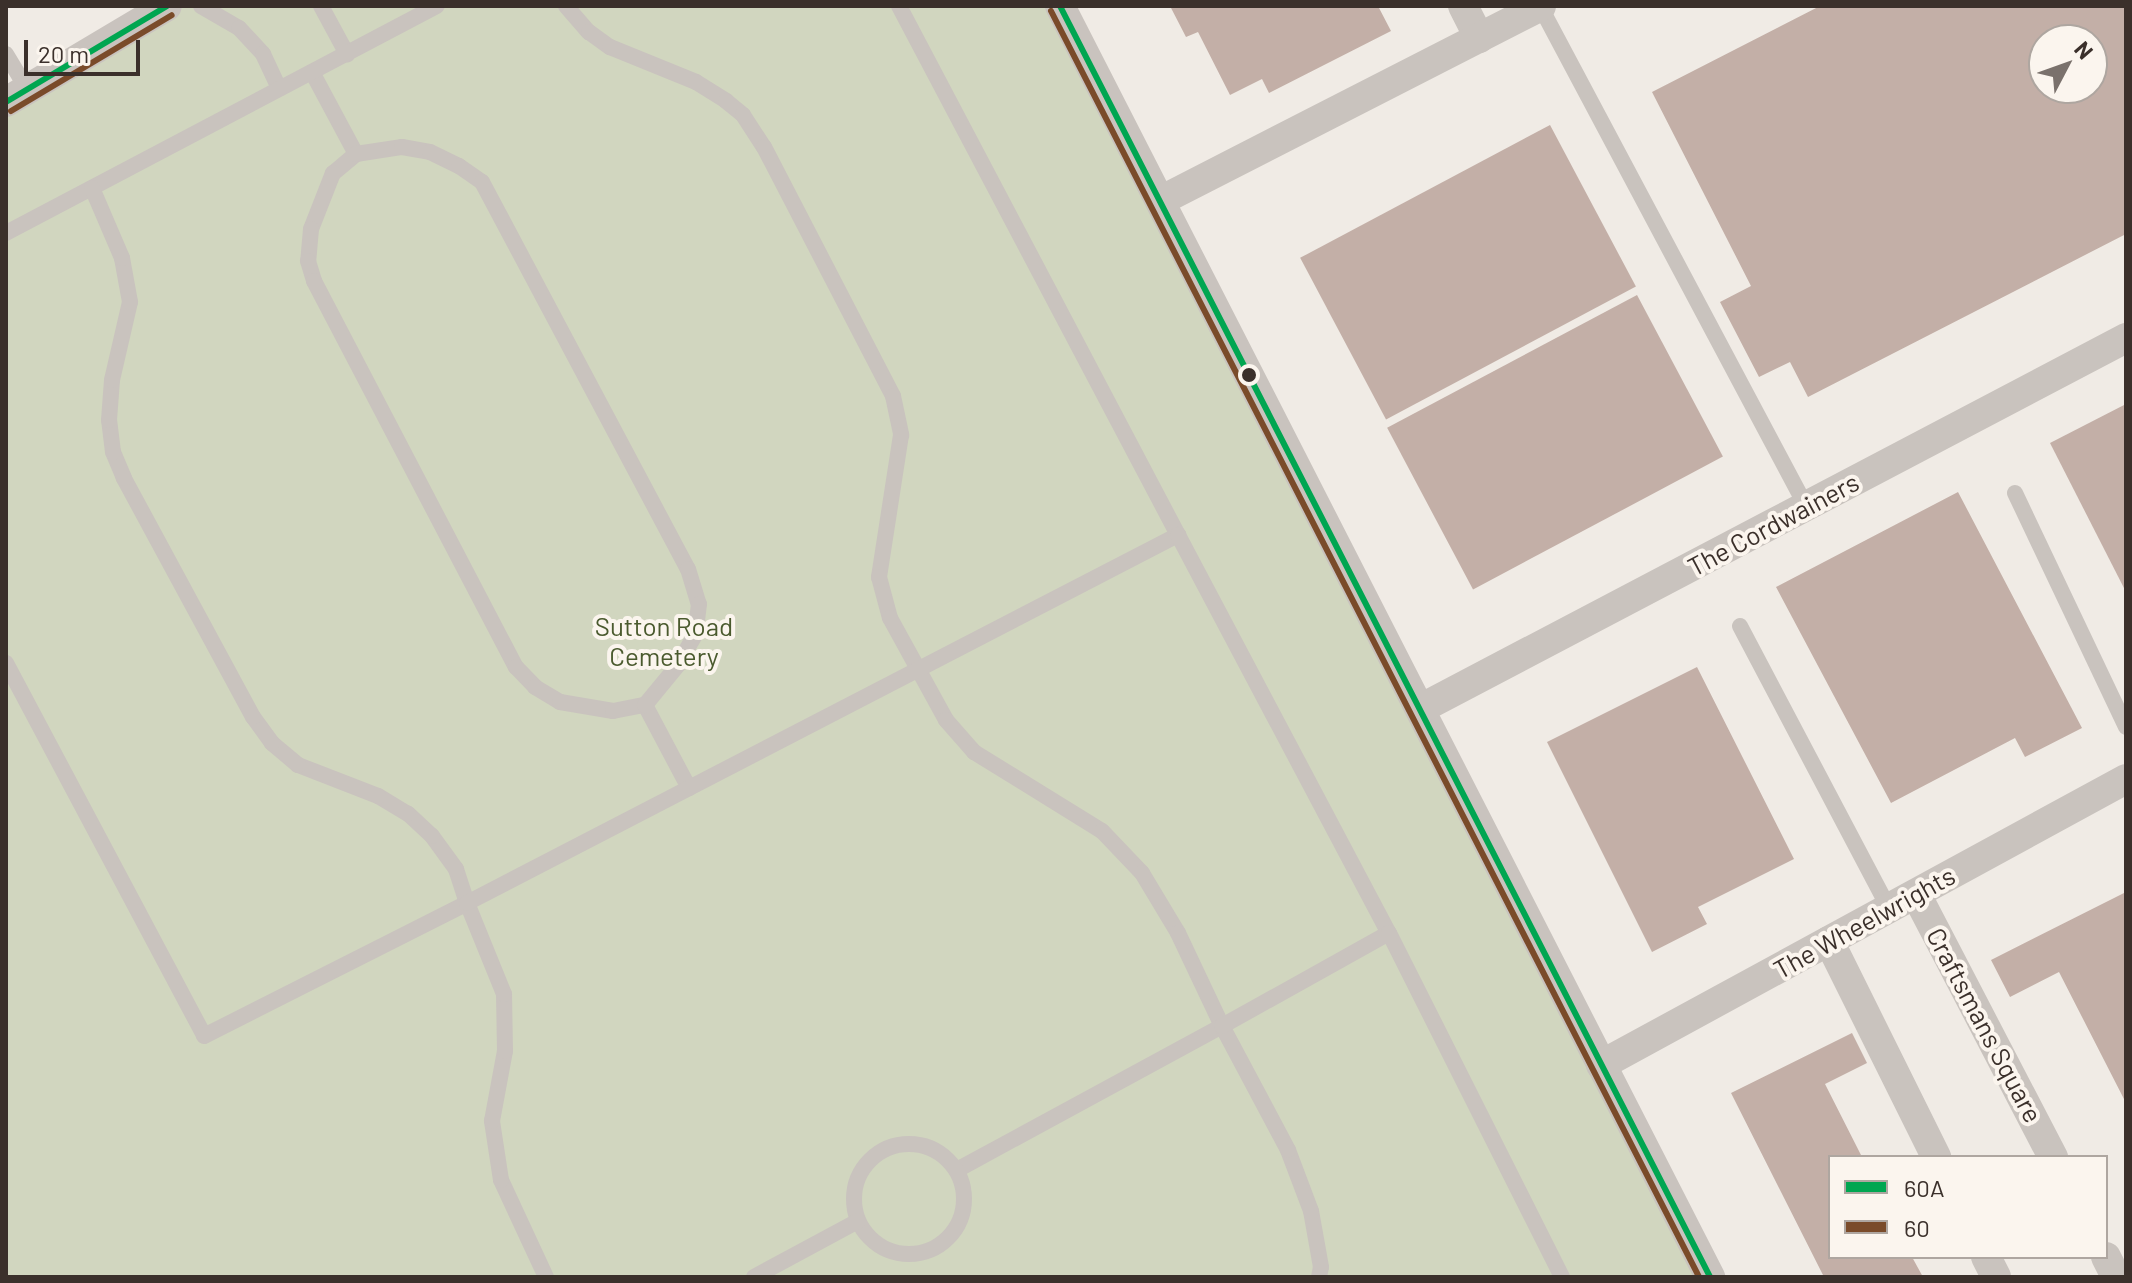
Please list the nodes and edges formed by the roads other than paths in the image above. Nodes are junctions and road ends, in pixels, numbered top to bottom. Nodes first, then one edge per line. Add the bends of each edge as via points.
1 (167, 6) edge
2 (201, 6) edge
3 (321, 6) edge
4 (437, 6) edge
5 (566, 6) edge
6 (899, 6) edge
7 (1060, 6) edge
8 (1463, 6) edge
9 (1540, 6) edge
10 (1479, 38) junction
11 (6, 54) edge
12 (347, 54) junction
13 (312, 72) junction
14 (279, 89) junction
15 (16, 96) edge
16 (356, 154) junction
17 (92, 188) junction
18 (1160, 201) junction
19 (6, 233) edge
20 (2126, 338) edge
21 (2015, 493) dead end
22 (1806, 506) junction
23 (1178, 535) junction
24 (1740, 626) dead end
25 (6, 663) edge
26 (920, 668) junction
27 (645, 705) junction
28 (1420, 709) junction
29 (2126, 727) edge
30 (2126, 779) edge
31 (689, 788) junction
32 (1916, 894) junction
33 (467, 903) junction
34 (1888, 907) junction
35 (1389, 933) junction
36 (1829, 941) junction
37 (1222, 1026) junction
38 (1601, 1065) junction
39 (1935, 1155) edge
40 (2052, 1155) edge
41 (957, 1170) junction
42 (858, 1221) junction
43 (1987, 1259) edge
44 (2107, 1259) edge
45 (546, 1277) edge
46 (754, 1277) edge
47 (1319, 1277) edge
48 (1562, 1277) edge
49 (1710, 1277) edge
50 (1996, 1277) edge
51 (2116, 1277) edge

1 - 15 street
2 - 14 lane via 239,28 255,45
3 - 12 lane
4 - 12 lane
5 - 26 lane via 610,47 696,82 726,101 743,115 764,147 893,396 901,435 879,577 890,618
6 - 23 lane
7 - 18 street
8 - 10 street
9 - 10 street
9 - 22 lane
10 - 18 street
11 - 15 lane
12 - 13 lane
13 - 14 lane
13 - 16 lane
14 - 17 lane
16 - 27 lane via 333,173 311,229 308,261 314,281 516,667 560,702 613,711
16 - 27 lane via 402,147 430,152 482,182 688,569 699,604 695,635
17 - 19 lane
17 - 33 lane via 122,258 130,302 112,380 109,420 113,452 124,478 272,743 298,765 378,796 408,814 456,869
18 - 28 street
20 - 22 street, The Cordwainers
21 - 29 lane
22 - 28 street, The Cordwainers
23 - 26 lane
23 - 35 lane
24 - 34 lane
25 - 33 lane via 204,1036
26 - 31 lane
26 - 37 lane via 946,720 974,752 1102,831 1142,873 1178,933
27 - 31 lane
28 - 38 street
30 - 32 street, The Wheelwrights
31 - 33 lane
32 - 34 street, The Wheelwrights
32 - 40 street, Craftsmans Square
33 - 45 lane via 504,994 505,1051 492,1121 501,1180
34 - 36 street, The Wheelwrights
35 - 37 lane
35 - 48 lane
36 - 38 street, The Wheelwrights
36 - 39 street
37 - 41 lane
37 - 47 lane via 1288,1150 1307,1199
38 - 49 street
41 - 42 lane via 927,1146 906,1143 879,1152 858,1176 853,1196
41 - 42 lane via 964,1202 960,1221 947,1239 928,1251 904,1254 885,1249
42 - 46 lane
43 - 50 street
44 - 51 street

